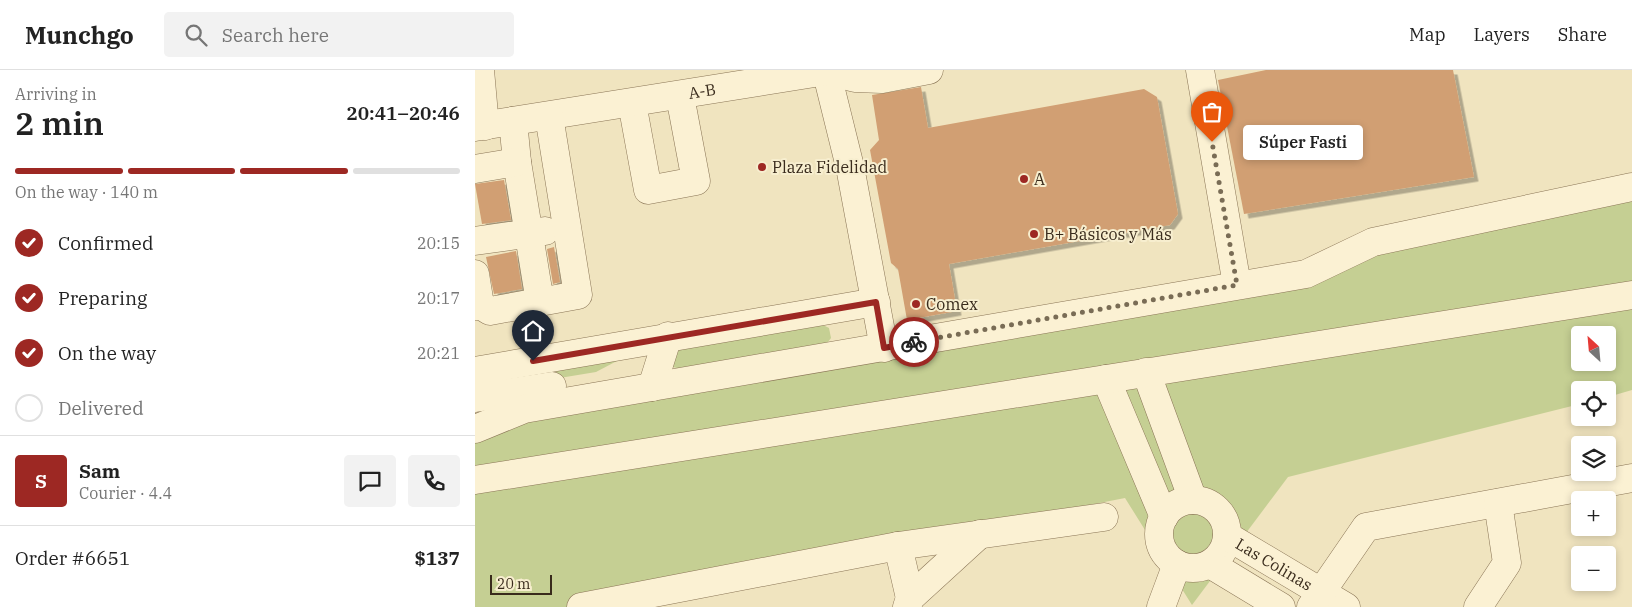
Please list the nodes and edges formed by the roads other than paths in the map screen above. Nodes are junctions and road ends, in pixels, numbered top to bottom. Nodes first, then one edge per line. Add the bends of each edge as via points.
1 (480, 70) edge
2 (929, 70) edge
3 (1200, 70) edge
4 (826, 71) edge
5 (680, 96) junction
6 (632, 104) junction
7 (549, 116) junction
8 (513, 121) junction
9 (480, 126) edge
10 (517, 162) junction
11 (475, 169) edge
12 (1632, 187) edge
13 (567, 228) junction
14 (528, 234) junction
15 (475, 241) edge
16 (475, 274) edge
17 (1237, 285) junction
18 (1632, 295) edge
19 (540, 302) junction
20 (876, 302) junction
21 (477, 306) edge
22 (669, 336) junction
23 (884, 348) junction
24 (475, 371) edge
25 (1146, 372) junction
26 (655, 377) junction
27 (1106, 379) junction
28 (475, 398) edge
29 (475, 428) edge
30 (1632, 478) edge
31 (475, 480) edge
32 (1193, 500) junction
33 (1498, 503) junction
34 (1104, 517) dead end
35 (1164, 517) junction
36 (980, 534) junction
37 (1227, 536) junction
38 (898, 546) junction
39 (1177, 564) junction
40 (1210, 564) junction
41 (633, 597) junction
42 (1316, 600) edge
43 (909, 602) edge
44 (1162, 603) edge
45 (581, 607) edge
46 (659, 607) edge
47 (1281, 607) edge
48 (1346, 607) edge
49 (1478, 607) edge

1 - 9 street
2 - 4 street, A-B via 882,79 855,78
3 - 17 street
4 - 5 street, A-B
4 - 20 street via 850,167
5 - 6 street, A-B
5 - 6 street via 696,182 648,190
6 - 7 street, A-B
7 - 8 street, A-B
7 - 13 street
8 - 9 street, A-B
8 - 10 street
10 - 11 street
10 - 14 street
12 - 17 street via 1373,242 1306,274
13 - 14 street
13 - 19 street via 578,295
14 - 15 street
14 - 19 street
16 - 21 street
17 - 23 street
18 - 25 street
19 - 21 street via 490,311
20 - 22 street
20 - 23 street
22 - 24 street
22 - 26 street
23 - 26 street
25 - 27 street
25 - 32 street
26 - 28 street
26 - 29 street via 524,409
27 - 31 street
27 - 35 street
30 - 33 street
32 - 35 street via 1171,508
32 - 37 street via 1214,507 1221,515
33 - 42 street via 1366,527
33 - 49 street via 1507,564
34 - 36 street
35 - 39 street via 1160,533 1162,549
36 - 38 street
36 - 43 street
37 - 40 street via 1219,557
37 - 42 street, Las Colinas
38 - 41 street
38 - 43 street
39 - 40 street via 1194,568
39 - 44 street
40 - 47 street, Las Colinas
41 - 45 street
41 - 46 street
42 - 48 street, Las Colinas

